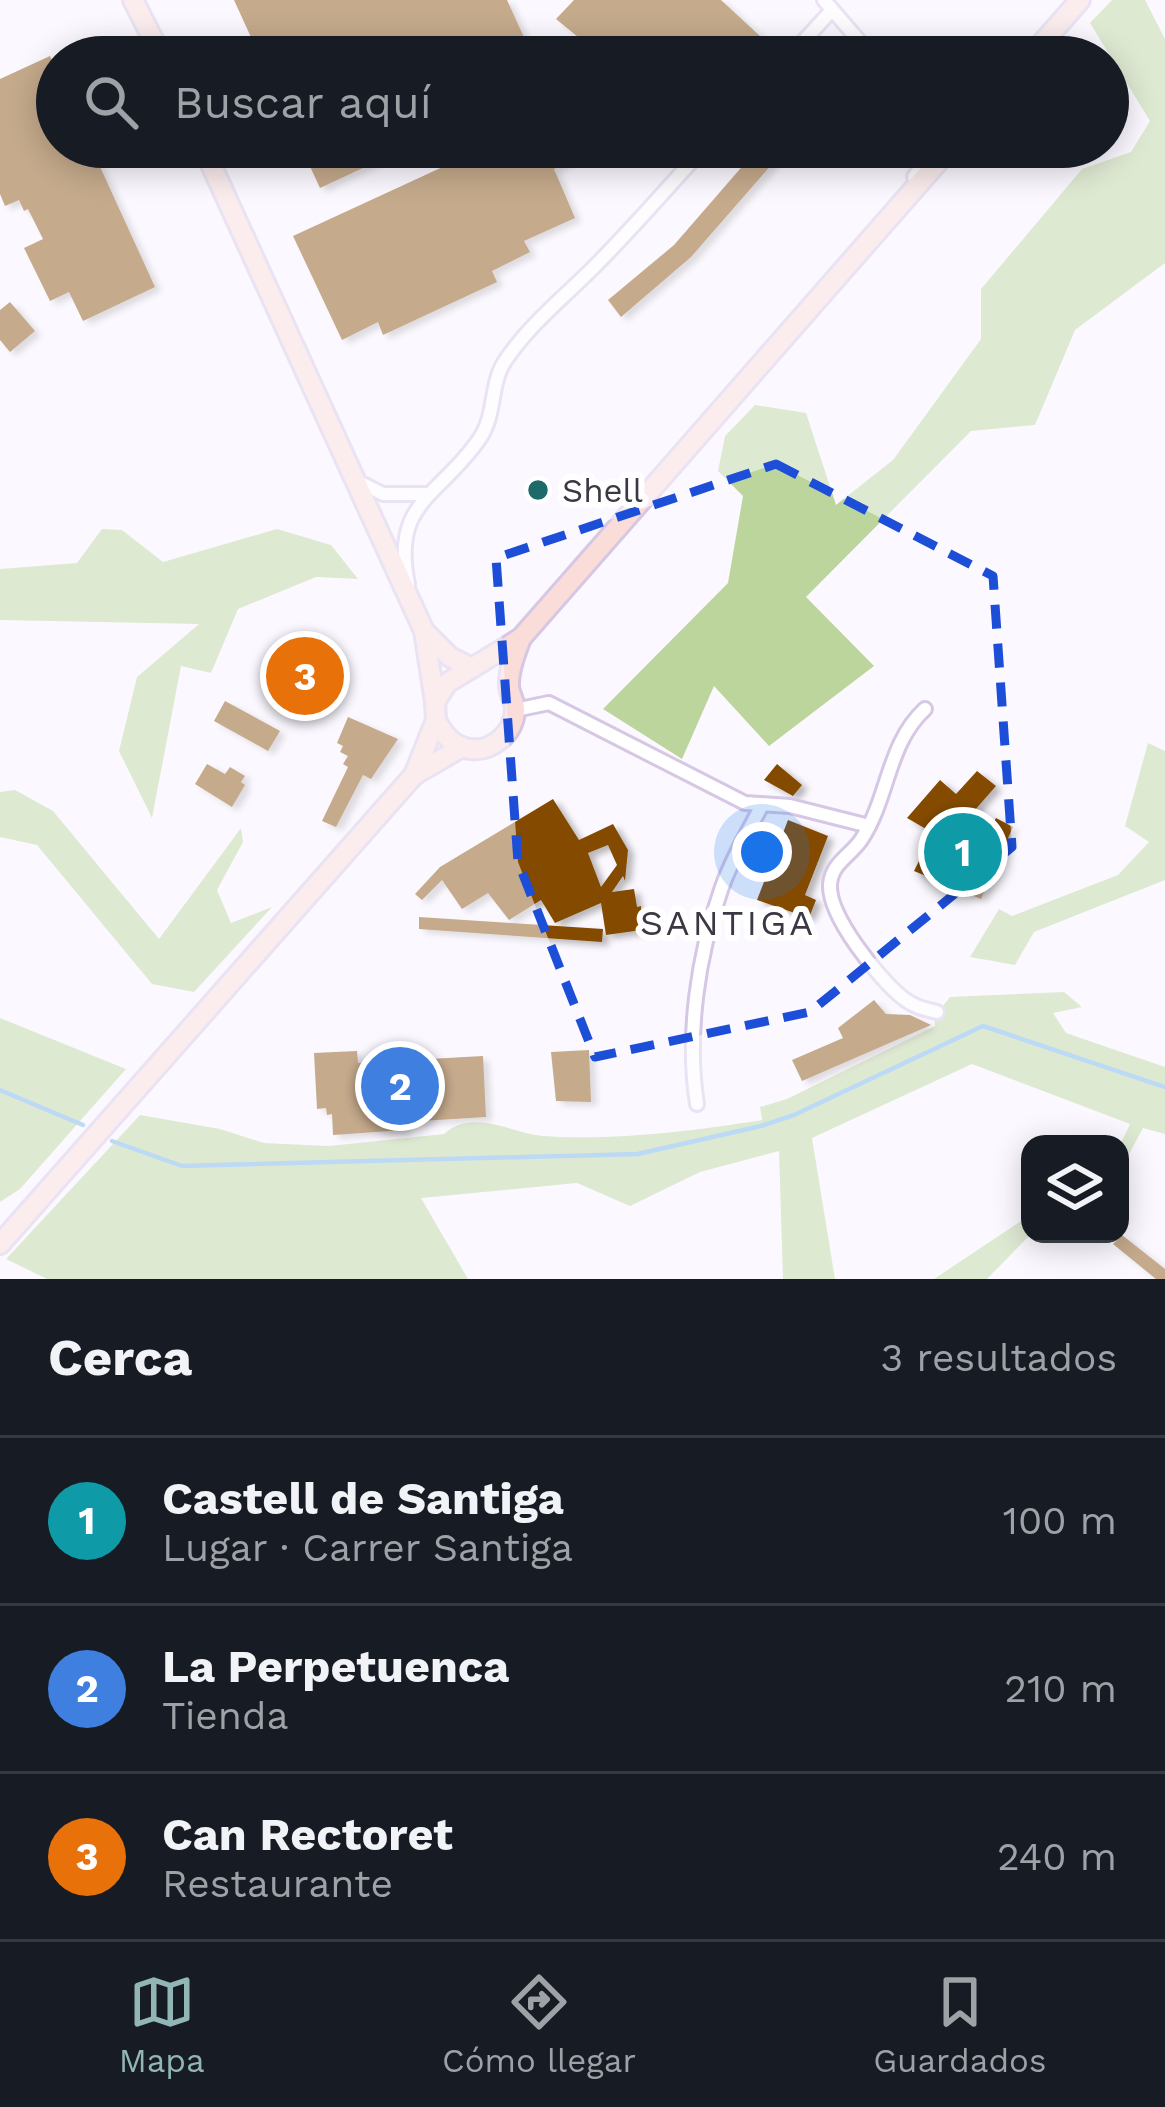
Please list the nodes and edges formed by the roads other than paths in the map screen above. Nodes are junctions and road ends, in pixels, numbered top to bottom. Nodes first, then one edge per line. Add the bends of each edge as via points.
1 (133, 0) edge
2 (1080, 0) edge
3 (828, 5) edge
4 (151, 36) edge
5 (805, 36) edge
6 (855, 36) edge
7 (1048, 36) edge
8 (213, 168) edge
9 (686, 168) edge
10 (921, 168) edge
11 (932, 168) edge
12 (876, 232) junction
13 (355, 480) junction
14 (428, 494) junction
15 (414, 609) junction
16 (424, 631) junction
17 (521, 638) junction
18 (474, 668) junction
19 (508, 689) junction
20 (925, 709) dead end
21 (515, 710) junction
22 (435, 711) junction
23 (462, 747) junction
24 (414, 775) junction
25 (763, 805) junction
26 (868, 826) junction
27 (937, 1012) dead end
28 (697, 1104) dead end
29 (0, 1244) edge

1 - 4 main road
2 - 7 main road
3 - 5 street
3 - 6 street
8 - 13 main road
9 - 14 street via 538,317 501,366 491,422 462,465
10 - 12 street
11 - 12 main road
12 - 17 main road
13 - 14 street via 383,494
13 - 15 main road
14 - 15 street via 403,540
15 - 16 main road
16 - 18 main road
16 - 22 main road
17 - 18 main road
17 - 19 main road
18 - 19 main road
18 - 22 main road via 447,683
19 - 21 main road
20 - 26 street via 900,739
21 - 23 main road via 502,739
21 - 25 street via 549,704
22 - 23 main road via 446,738
22 - 24 main road
23 - 24 main road
24 - 29 main road
25 - 26 street
25 - 28 street via 720,892 708,943 693,1040
26 - 27 street via 831,876 837,915 896,992

